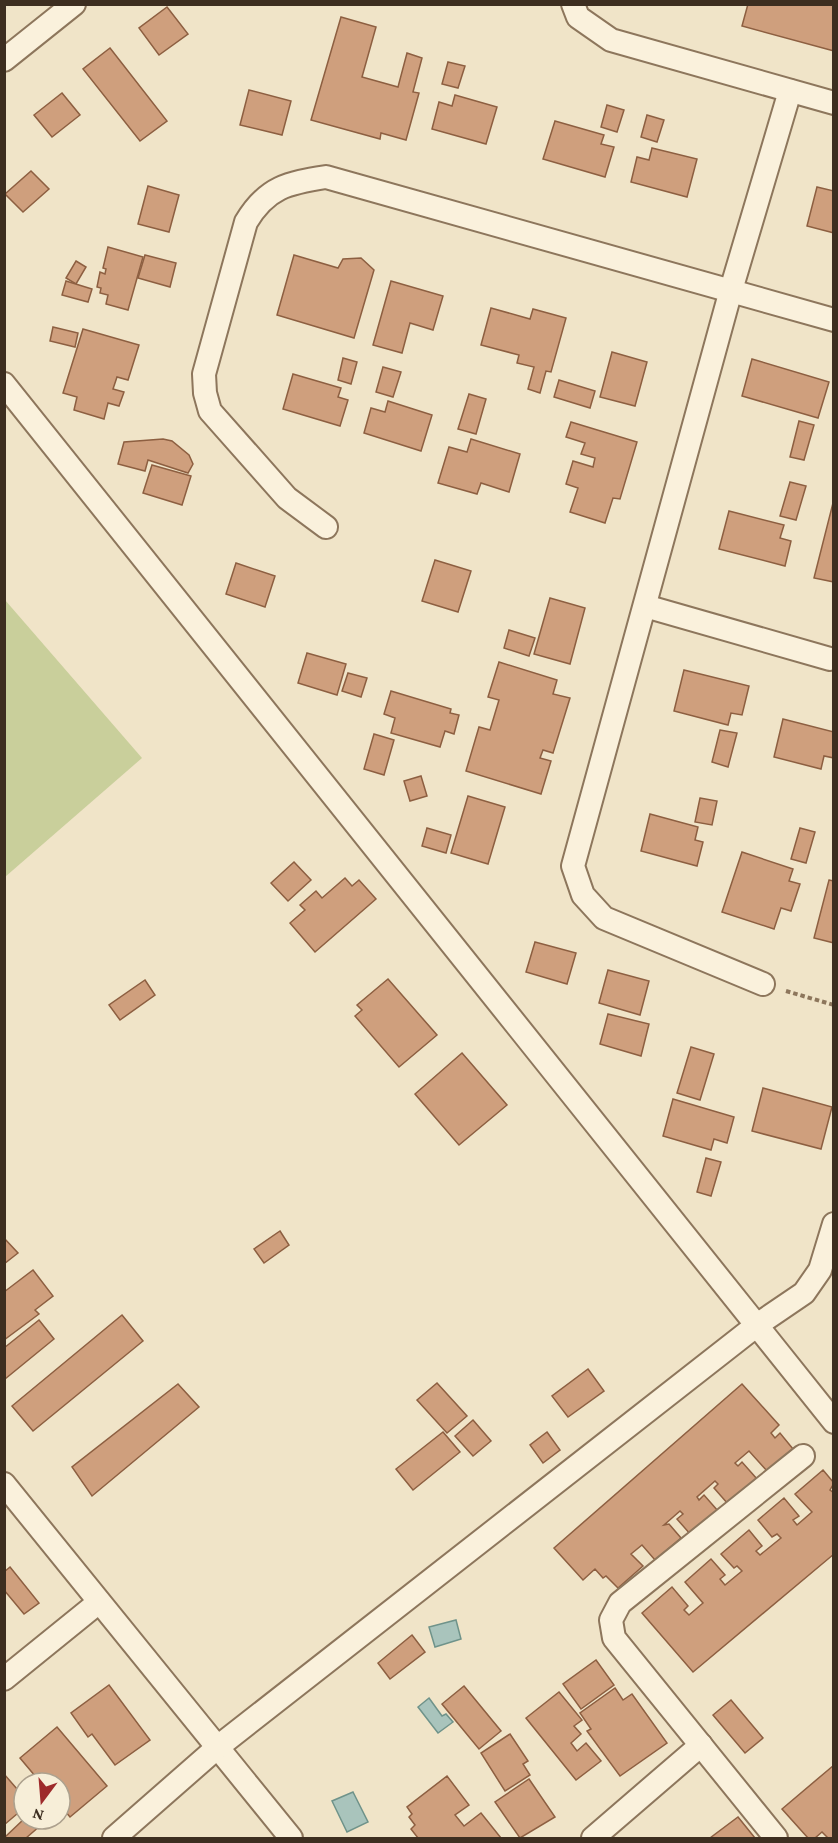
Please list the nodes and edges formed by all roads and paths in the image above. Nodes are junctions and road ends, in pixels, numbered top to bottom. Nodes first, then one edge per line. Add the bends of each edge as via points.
1 (74, 4) edge
2 (573, 4) edge
3 (4, 60) edge
4 (790, 91) junction
5 (834, 103) edge
6 (731, 290) junction
7 (834, 320) edge
8 (4, 384) edge
9 (326, 527) dead end
10 (645, 606) junction
11 (830, 660) dead end
12 (763, 984) joint
13 (834, 1005) edge
14 (834, 1224) edge
15 (757, 1325) junction
16 (834, 1422) edge
17 (803, 1456) dead end
18 (4, 1484) edge
19 (99, 1602) junction
20 (4, 1679) edge
21 (701, 1745) junction
22 (219, 1746) junction
23 (114, 1839) edge
24 (291, 1839) edge
25 (593, 1839) edge
26 (776, 1839) edge

1 - 3 street
2 - 4 street via 579,17 611,40
4 - 5 street
4 - 6 street
6 - 7 street
6 - 9 street via 326,177 290,182 270,193 246,222 204,374 205,393 210,411 287,498
6 - 10 street
8 - 15 street
10 - 11 street
10 - 12 street via 573,866 577,881 592,907 604,918
12 - 13 path
14 - 15 street via 820,1270 804,1293
15 - 16 street
15 - 22 street
17 - 21 street via 620,1603 611,1620 614,1638
18 - 19 street
19 - 20 street
19 - 22 street
21 - 25 street
21 - 26 street
22 - 23 street
22 - 24 street

